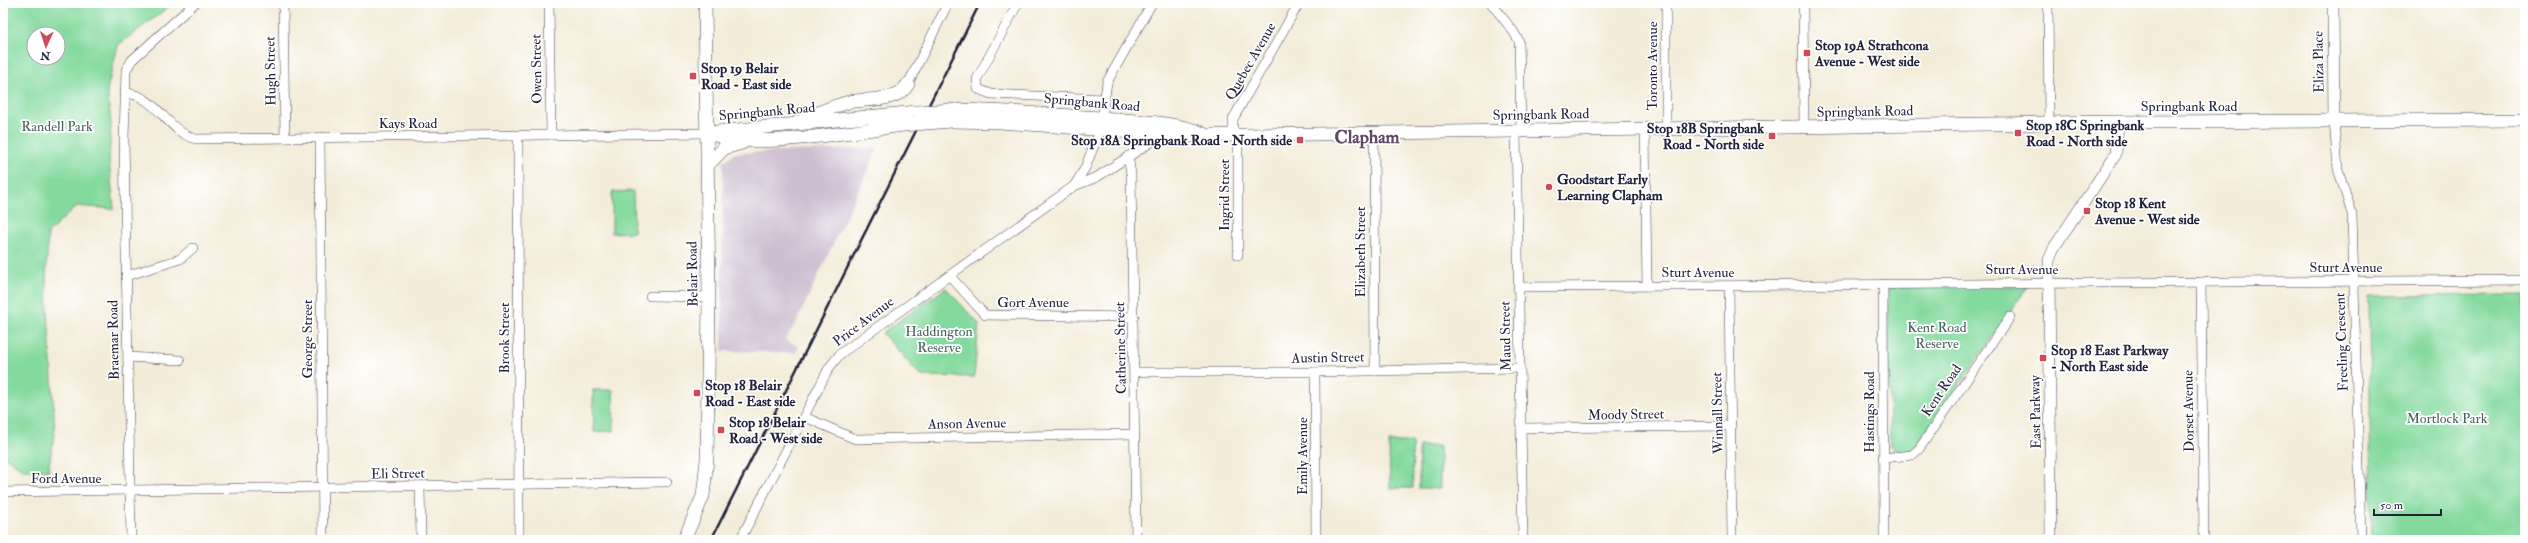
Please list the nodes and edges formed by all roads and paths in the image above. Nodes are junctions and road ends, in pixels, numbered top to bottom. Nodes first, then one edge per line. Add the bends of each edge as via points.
1 (195, 3) edge
2 (282, 3) edge
3 (549, 3) edge
4 (705, 3) edge
5 (948, 3) edge
6 (1018, 3) edge
7 (1152, 3) edge
8 (1299, 3) edge
9 (1491, 3) edge
10 (1666, 3) edge
11 (1803, 3) edge
12 (2048, 3) edge
13 (2333, 3) edge
14 (908, 84) joint
15 (125, 92) junction
16 (877, 99) junction
17 (1104, 99) junction
18 (891, 114) junction
19 (915, 118) junction
20 (2525, 120) edge
21 (2334, 121) junction
22 (2118, 122) junction
23 (2048, 123) junction
24 (1101, 124) junction
25 (792, 126) junction
26 (1804, 128) junction
27 (1645, 129) junction
28 (1666, 129) junction
29 (1518, 131) junction
30 (1374, 132) junction
31 (708, 133) junction
32 (1205, 134) junction
33 (1235, 134) junction
34 (551, 135) junction
35 (1162, 135) junction
36 (518, 136) junction
37 (285, 138) junction
38 (320, 138) junction
39 (754, 140) junction
40 (1128, 156) junction
41 (708, 165) junction
42 (1074, 186) junction
43 (193, 248) dead end
44 (1238, 255) dead end
45 (126, 276) junction
46 (950, 276) junction
47 (2525, 280) edge
48 (2354, 281) junction
49 (2201, 282) junction
50 (2049, 283) junction
51 (1883, 284) junction
52 (1647, 286) junction
53 (1729, 286) junction
54 (1518, 287) junction
55 (650, 296) dead end
56 (709, 297) junction
57 (1134, 316) junction
58 (2010, 317) dead end
59 (128, 357) junction
60 (180, 360) dead end
61 (1520, 368) junction
62 (1375, 371) junction
63 (1136, 372) junction
64 (1316, 372) junction
65 (805, 417) junction
66 (1731, 426) junction
67 (1521, 428) junction
68 (1134, 434) junction
69 (1883, 458) junction
70 (667, 482) dead end
71 (518, 484) junction
72 (420, 486) junction
73 (322, 488) junction
74 (3, 492) edge
75 (130, 492) junction
76 (743, 539) edge
77 (131, 540) edge
78 (322, 540) edge
79 (421, 540) edge
80 (519, 540) edge
81 (684, 540) edge
82 (1136, 540) edge
83 (1316, 540) edge
84 (1523, 540) edge
85 (1732, 540) edge
86 (1884, 540) edge
87 (2051, 540) edge
88 (2204, 540) edge
89 (2361, 540) edge

1 - 15 street, Braemar Road via 132,60 126,70
2 - 37 street, Hugh Street
3 - 34 street, Owen Street
4 - 31 main road, Belair Road
5 - 14 street
6 - 17 street, Springbank Road via 977,79 978,89 990,94
7 - 17 street, Price Avenue via 1107,82
8 - 33 street, Quebec Avenue via 1233,119
9 - 29 street, Maud Street via 1519,41
10 - 28 street, Toronto Avenue
11 - 26 street
12 - 23 street
13 - 21 street, Eliza Place
14 - 16 main road via 898,95
15 - 37 street, Kays Road via 146,99 187,136 196,139
15 - 45 street, Braemar Road
16 - 18 main road
16 - 25 main road via 842,104 815,113
17 - 24 street, Price Avenue
18 - 19 main road, Springbank Road
18 - 25 main road, Springbank Road
19 - 24 main road, Springbank Road, bridge via 953,115 1007,122
19 - 39 main road, Springbank Road
20 - 21 main road, Springbank Road
21 - 22 main road, Springbank Road
21 - 48 street, Freeling Crescent via 2338,169 2352,214
22 - 23 main road, Springbank Road
22 - 50 street via 2116,154 2052,250
23 - 26 main road, Springbank Road
24 - 32 main road, Springbank Road via 1185,126
24 - 35 main road, Springbank Road
24 - 42 street, Price Avenue via 1085,168
25 - 31 main road, Springbank Road
26 - 28 main road, Springbank Road
27 - 28 main road, Springbank Road
27 - 29 main road, Springbank Road
27 - 52 street
29 - 30 main road, Springbank Road
29 - 54 street, Maud Street
30 - 33 main road, Springbank Road
30 - 62 street, Elizabeth Street
31 - 34 street, Kays Road
31 - 39 main road, Springbank Road via 722,138
31 - 41 main road, Belair Road
32 - 33 main road, Springbank Road
32 - 35 main road, Springbank Road
33 - 44 street, Ingrid Street
34 - 36 street, Kays Road
35 - 40 street, Price Avenue
36 - 38 street, Kays Road
36 - 71 street, Brook Street
37 - 38 street, Kays Road
38 - 73 street, George Street
39 - 41 main road via 724,148
40 - 42 street, Price Avenue via 1097,177
40 - 57 street, Catherine Street via 1132,174
41 - 56 main road, Belair Road
42 - 46 street, Price Avenue
43 - 45 street via 180,259
45 - 59 street, Braemar Road
46 - 57 street, Gort Avenue via 985,316
46 - 65 street, Price Avenue via 840,354 829,368
47 - 48 street, Sturt Avenue
48 - 49 street, Sturt Avenue
48 - 89 street, Freeling Crescent
49 - 50 street, Sturt Avenue
49 - 88 street, Dorset Avenue
50 - 51 street, Sturt Avenue
50 - 87 street, East Parkway
51 - 53 street, Sturt Avenue
51 - 69 street, Hastings Road
52 - 53 street, Sturt Avenue
52 - 54 street, Sturt Avenue
53 - 66 street, Winnall Street
54 - 61 street, Maud Street
55 - 56 street
56 - 81 main road, Belair Road via 706,478 703,496
57 - 63 street, Catherine Street
58 - 69 street, Kent Road via 1919,449 1912,455
59 - 60 street
59 - 75 street, Braemar Road
61 - 62 street, Austin Street
61 - 67 street, Maud Street
62 - 64 street, Austin Street
63 - 64 street, Austin Street
63 - 68 street, Catherine Street
64 - 83 street, Emily Avenue
65 - 68 street, Anson Avenue via 855,439
65 - 76 street, Price Avenue
66 - 67 street, Moody Street
66 - 85 street, Winnall Street
67 - 84 street, Maud Street
68 - 82 street, Catherine Street
69 - 86 street, Hastings Road
70 - 71 street, Eli Street
71 - 72 street, Eli Street
71 - 80 street, Brook Street
72 - 73 street, Eli Street
72 - 79 street
73 - 75 street, Eli Street
73 - 78 street, George Street
74 - 75 street, Ford Avenue
75 - 77 street, Braemar Road

